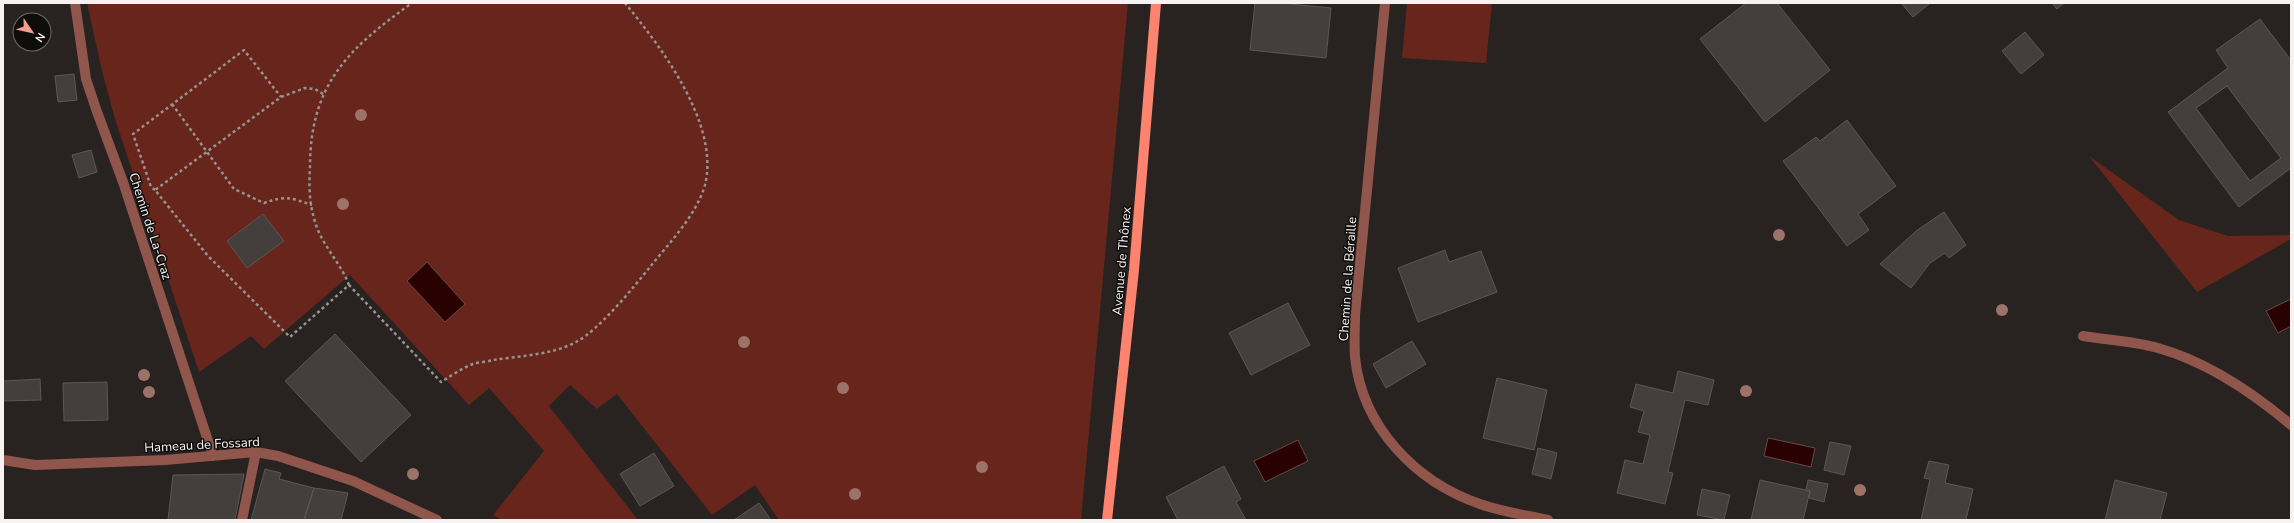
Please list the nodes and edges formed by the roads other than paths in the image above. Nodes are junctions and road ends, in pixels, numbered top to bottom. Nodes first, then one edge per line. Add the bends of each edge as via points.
1 (75, 3) edge
2 (1156, 3) edge
3 (1385, 3) edge
4 (2083, 336) dead end
5 (2291, 425) edge
6 (256, 452) junction
7 (213, 456) junction
8 (3, 460) edge
9 (242, 520) edge
10 (437, 520) edge
11 (1107, 520) edge
12 (1548, 520) edge

1 - 7 street, Chemin de La-Craz via 88,85 123,182
2 - 11 main road, Avenue de Thônex via 1134,270
3 - 12 street, Chemin de la Béraille via 1356,315 1355,358 1362,386 1376,422 1400,454 1420,472 1448,490 1481,504
4 - 5 street via 2150,346 2175,354 2248,390
6 - 7 street, Hameau de Fossard
6 - 9 street
6 - 10 street, Hameau de Fossard via 278,456 353,480
7 - 8 street, Hameau de Fossard via 35,465

